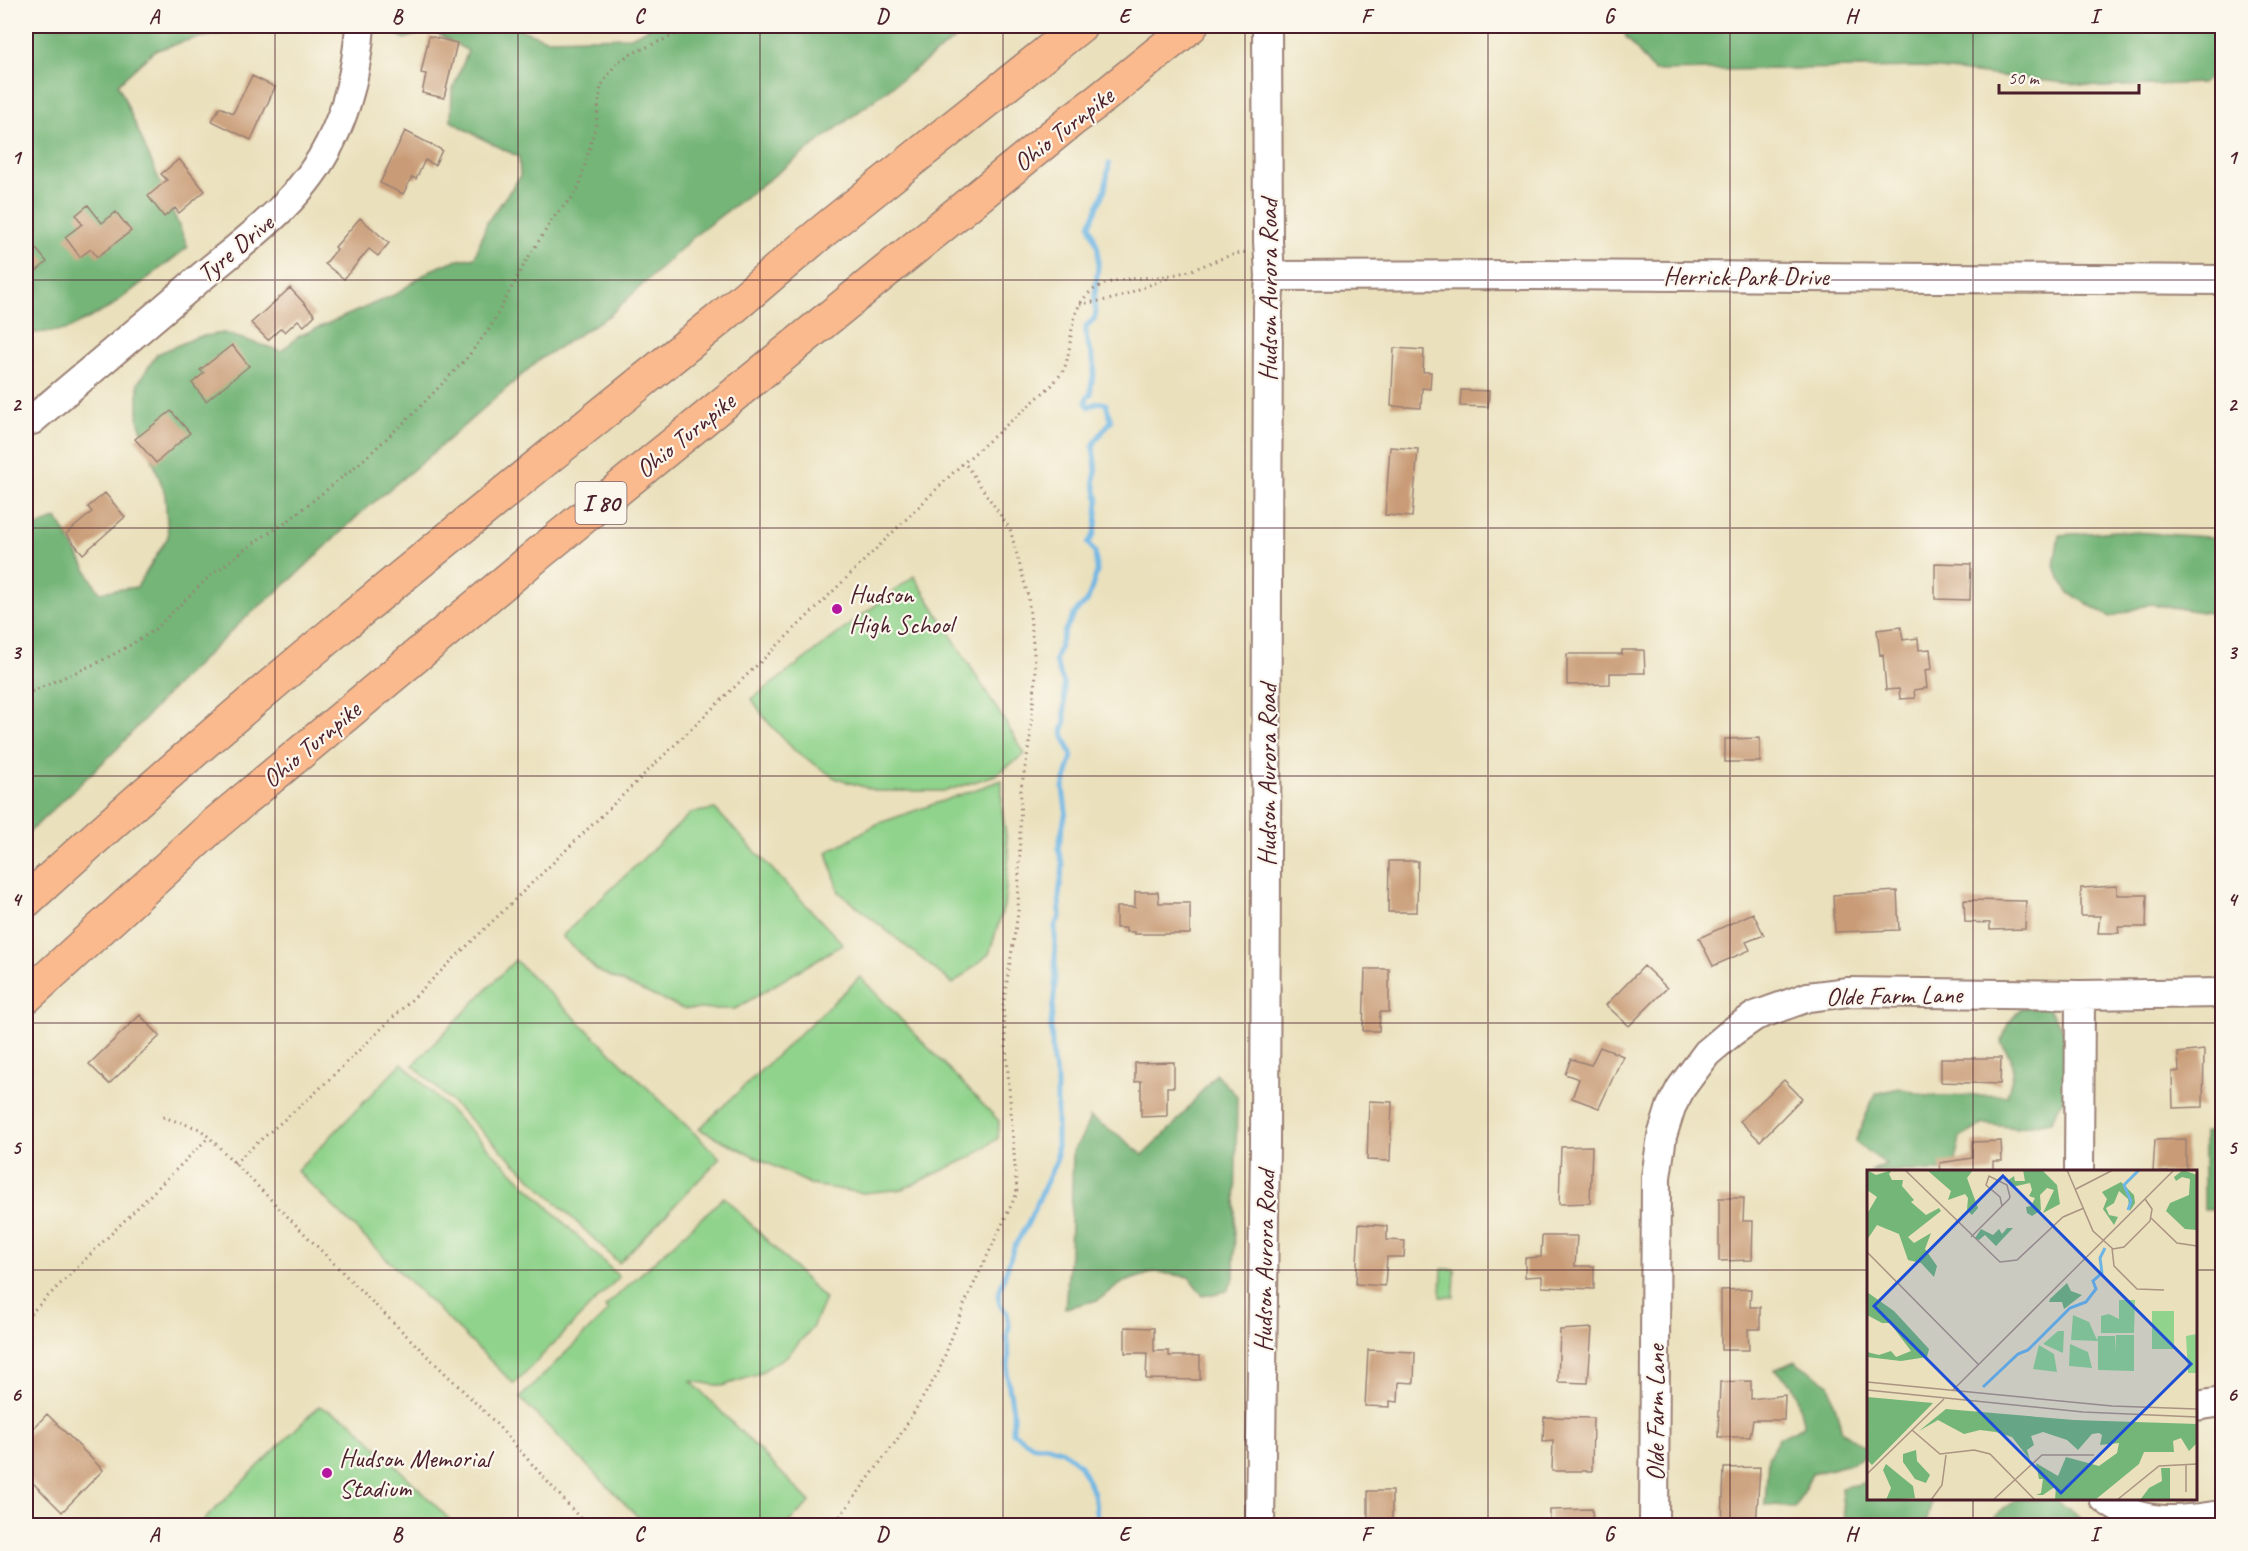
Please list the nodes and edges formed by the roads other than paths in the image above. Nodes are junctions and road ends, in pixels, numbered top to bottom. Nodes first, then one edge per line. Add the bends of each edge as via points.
1 (360, 26) edge
2 (1080, 26) edge
3 (1191, 26) edge
4 (1268, 26) edge
5 (1270, 276) junction
6 (2223, 280) edge
7 (32, 420) dead end
8 (26, 901) edge
9 (2223, 993) edge
10 (2080, 995) junction
11 (26, 997) edge
12 (2079, 1170) edge
13 (2223, 1402) edge
14 (2197, 1406) edge
15 (2107, 1500) edge
16 (2223, 1515) edge
17 (1260, 1526) edge
18 (1654, 1526) edge

1 - 7 street, Tyre Drive via 356,67 344,114 330,145 293,197
2 - 8 highway, I 80 via 356,614 96,836
3 - 11 highway, Ohio Turnpike / I 80 via 542,551 215,824
4 - 5 street, Hudson Aurora Road
5 - 6 street, Herrick Park Drive via 1537,274
5 - 17 street, Hudson Aurora Road
9 - 10 street, Olde Farm Lane
10 - 12 street
10 - 18 street, Olde Farm Lane via 1848,992 1816,996 1755,1016 1707,1053 1671,1107 1656,1177
13 - 14 street
15 - 16 street via 2142,1518 2176,1521

